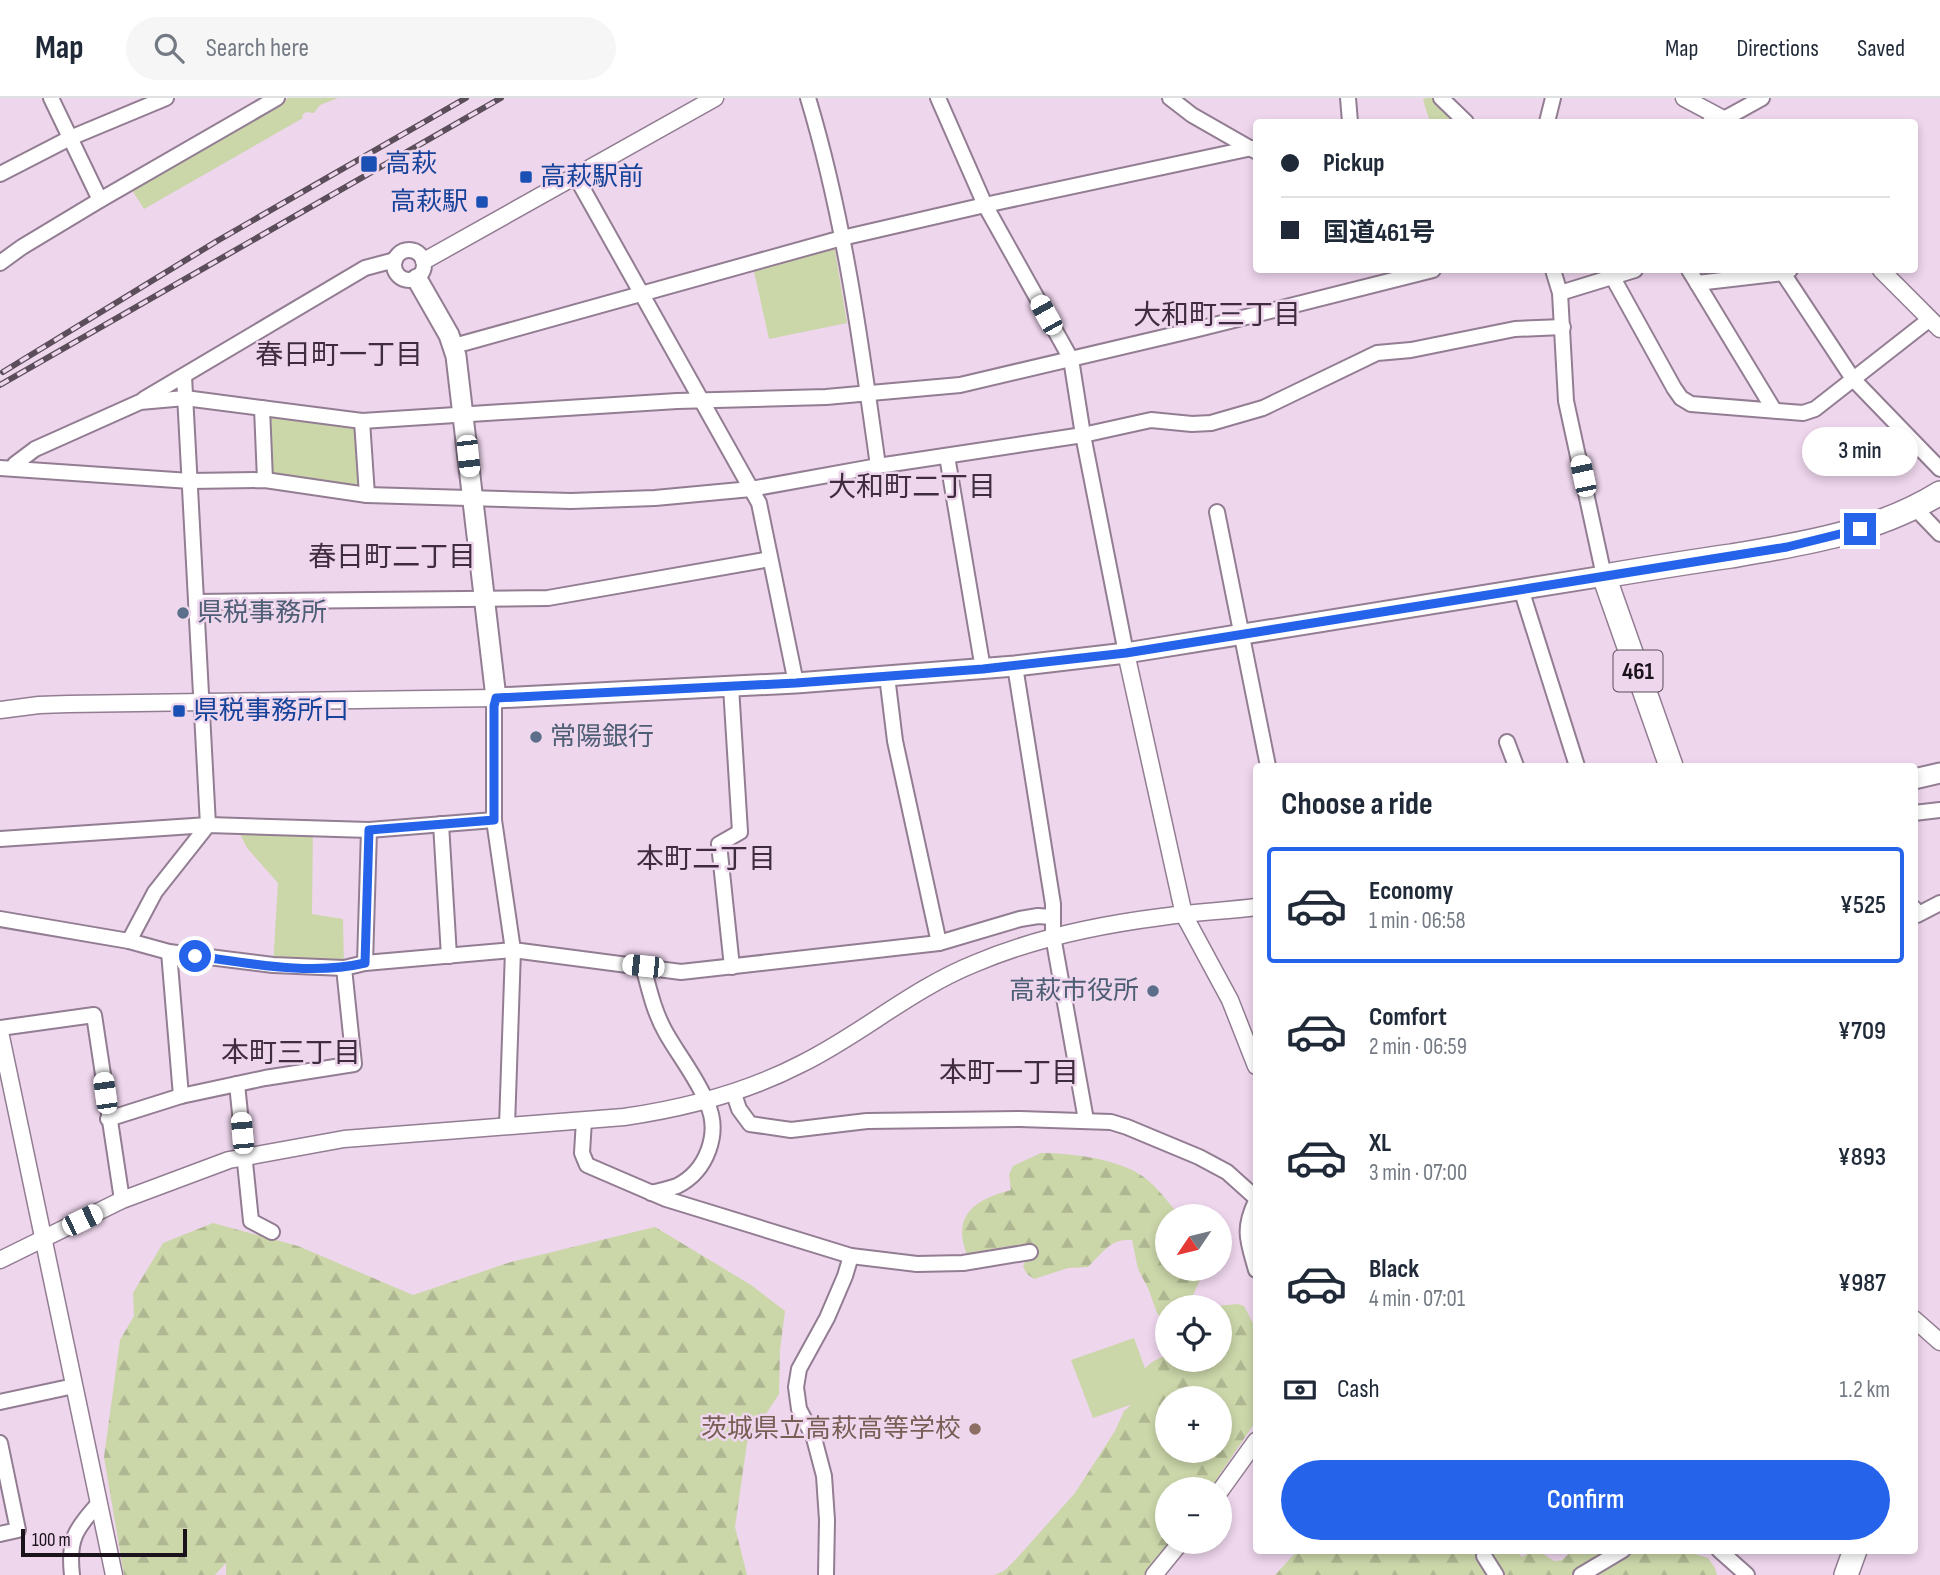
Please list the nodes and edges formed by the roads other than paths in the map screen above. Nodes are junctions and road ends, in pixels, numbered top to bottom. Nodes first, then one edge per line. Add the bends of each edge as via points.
1 (51, 98) edge
2 (166, 98) edge
3 (277, 98) edge
4 (715, 98) edge
5 (808, 98) edge
6 (938, 98) edge
7 (1170, 98) edge
8 (1348, 98) edge
9 (1441, 98) edge
10 (1553, 98) edge
11 (1684, 98) edge
12 (1762, 98) edge
13 (1350, 119) edge
14 (1463, 119) edge
15 (1548, 119) edge
16 (1718, 119) edge
17 (1725, 119) edge
18 (70, 138) junction
19 (1253, 149) edge
20 (1253, 150) edge
21 (0, 174) edge
22 (575, 175) junction
23 (100, 200) junction
24 (985, 205) junction
25 (842, 237) junction
26 (395, 260) junction
27 (0, 263) edge
28 (420, 270) junction
29 (1554, 273) edge
30 (1624, 273) edge
31 (1691, 273) edge
32 (1772, 273) edge
33 (1788, 273) edge
34 (1884, 273) edge
35 (1396, 275) edge
36 (1612, 276) junction
37 (1697, 283) junction
38 (640, 292) junction
39 (1560, 293) junction
40 (1935, 324) edge
41 (1563, 327) junction
42 (454, 345) junction
43 (1071, 359) junction
44 (184, 376) junction
45 (1853, 379) junction
46 (868, 393) junction
47 (186, 398) junction
48 (701, 400) junction
49 (139, 402) junction
50 (262, 408) junction
51 (1774, 410) junction
52 (464, 414) junction
53 (362, 421) junction
54 (1083, 435) junction
55 (947, 456) junction
56 (877, 466) junction
57 (0, 468) edge
58 (16, 468) junction
59 (1940, 468) edge
60 (265, 480) junction
61 (190, 481) junction
62 (751, 489) junction
63 (1940, 493) edge
64 (367, 495) junction
65 (473, 499) junction
66 (1914, 507) junction
67 (1217, 512) dead end
68 (1940, 534) edge
69 (770, 559) junction
70 (1604, 576) junction
71 (1521, 589) junction
72 (485, 600) junction
73 (197, 602) junction
74 (1240, 633) junction
75 (1126, 653) junction
76 (1015, 666) junction
77 (983, 669) junction
78 (887, 676) junction
79 (796, 683) junction
80 (731, 687) junction
81 (496, 698) junction
82 (203, 702) junction
83 (0, 710) edge
84 (1507, 742) dead end
85 (1267, 763) edge
86 (1515, 763) edge
87 (1576, 763) edge
88 (1670, 763) edge
89 (1940, 773) edge
90 (1918, 778) edge
91 (1940, 810) edge
92 (1918, 813) edge
93 (494, 820) junction
94 (441, 824) junction
95 (208, 825) junction
96 (369, 830) junction
97 (0, 839) edge
98 (1940, 903) edge
99 (1253, 907) edge
100 (1918, 914) edge
101 (1184, 915) junction
102 (1052, 917) junction
103 (0, 919) edge
104 (1053, 936) junction
105 (129, 941) junction
106 (939, 943) junction
107 (513, 950) junction
108 (169, 952) junction
109 (449, 956) junction
110 (365, 963) junction
111 (643, 966) junction
112 (732, 967) junction
113 (344, 968) junction
114 (0, 1030) edge
115 (1253, 1058) edge
116 (237, 1084) junction
117 (734, 1094) junction
118 (181, 1096) junction
119 (707, 1101) junction
120 (108, 1119) junction
121 (1086, 1119) junction
122 (584, 1121) junction
123 (507, 1126) junction
124 (244, 1157) junction
125 (651, 1193) junction
126 (1253, 1197) edge
127 (122, 1200) junction
128 (1253, 1207) edge
129 (272, 1232) dead end
130 (42, 1240) junction
131 (1030, 1252) dead end
132 (851, 1256) junction
133 (0, 1260) edge
134 (1253, 1260) edge
135 (1918, 1323) edge
136 (1940, 1342) edge
137 (74, 1386) junction
138 (0, 1402) edge
139 (0, 1445) edge
140 (1253, 1445) edge
141 (1230, 1477) edge
142 (99, 1503) junction
143 (0, 1534) edge
144 (1171, 1554) edge
145 (1484, 1554) edge
146 (1616, 1554) edge
147 (1723, 1554) edge
148 (1854, 1554) edge
149 (72, 1575) edge
150 (114, 1575) edge
151 (826, 1575) edge
152 (1154, 1575) edge
153 (1496, 1575) edge
154 (1581, 1575) edge
155 (1748, 1575) edge
156 (1846, 1575) edge

1 - 18 street
2 - 18 street
3 - 23 street
4 - 22 street
5 - 25 street
6 - 24 street
7 - 19 street
8 - 13 street
9 - 14 street
10 - 15 street
11 - 16 street
12 - 17 street
18 - 21 street
18 - 23 street
20 - 24 street
22 - 28 street
22 - 38 street
23 - 27 street
24 - 25 street
24 - 43 street
25 - 38 street
25 - 46 street
26 - 28 street via 397,275 406,280
26 - 28 street via 410,250 418,253
26 - 44 street via 365,268
28 - 42 main road
29 - 39 street
30 - 36 street
31 - 37 street
32 - 37 street
33 - 45 street
34 - 40 street
35 - 43 street
36 - 39 street
36 - 51 street via 1681,398 1691,404
37 - 51 street
38 - 42 street
38 - 48 street
39 - 41 street
40 - 45 street
41 - 54 street via 1516,329 1377,353 1263,408 1211,423 1151,420
41 - 70 street via 1566,401
42 - 52 main road
43 - 46 street via 960,384
43 - 54 street
44 - 47 street
44 - 49 street
45 - 51 street via 1815,409 1803,413
45 - 59 street
46 - 48 street
46 - 56 street
47 - 49 street
47 - 50 street
47 - 61 street
48 - 52 street
48 - 62 street
49 - 58 street via 35,449 15,464
50 - 53 street
50 - 60 street
52 - 53 street
52 - 65 main road
53 - 64 street
54 - 55 street
54 - 75 street
55 - 56 street
55 - 77 street
56 - 62 street
57 - 58 street
58 - 61 street
60 - 61 street
60 - 64 street
61 - 73 street
62 - 65 street via 615,500
62 - 69 street via 759,503
63 - 66 highway
64 - 65 street
65 - 72 main road
66 - 68 street
66 - 70 highway via 1828,538
67 - 74 street
69 - 72 street via 568,596
69 - 79 street
70 - 71 main road
70 - 88 highway, 461
71 - 74 main road
71 - 87 street
72 - 73 street
72 - 81 main road
73 - 82 street
74 - 75 main road
74 - 85 street
75 - 76 main road
75 - 101 street
76 - 77 main road
76 - 102 street
77 - 78 main road
78 - 79 main road
78 - 106 street via 895,741
79 - 80 main road
80 - 81 main road
80 - 112 street via 740,832 719,844
81 - 82 street
81 - 93 street
82 - 83 street
82 - 95 street
84 - 86 street
89 - 90 main road
91 - 92 street
93 - 94 street
93 - 107 street
94 - 96 street
94 - 109 street
95 - 96 street
95 - 97 street
95 - 105 street via 155,892
96 - 110 street
98 - 100 street
99 - 101 street
101 - 104 street
101 - 115 street via 1230,1000
102 - 104 street
102 - 106 street via 1020,919
103 - 105 street
104 - 117 street via 944,977 802,1064
104 - 121 street
105 - 108 street
106 - 112 street
107 - 109 street
107 - 111 street
107 - 123 street
108 - 113 street via 286,967
108 - 118 street
109 - 110 street
110 - 113 street
111 - 112 street via 681,972
111 - 119 street via 665,1031
113 - 116 street via 354,1064
114 - 120 street via 94,1015
114 - 130 street
116 - 118 street
116 - 124 street
117 - 119 street
117 - 121 street via 750,1124 791,1130 867,1121
118 - 120 street
119 - 122 street
119 - 125 street via 712,1135 700,1170 677,1186
120 - 127 street
121 - 126 street via 1127,1127 1199,1157 1227,1172
122 - 123 street
122 - 125 street via 582,1153 587,1165
123 - 124 street via 344,1139
124 - 127 street
124 - 129 street via 251,1221
125 - 132 street
127 - 130 street
128 - 134 street via 1246,1235
130 - 133 street
130 - 137 street
131 - 132 street via 963,1263 918,1264
132 - 151 street via 827,1318 799,1369 796,1387 799,1409 814,1438 824,1476
135 - 136 street
137 - 138 street
137 - 142 street
139 - 143 street via 18,1530
140 - 141 street
142 - 149 street via 77,1527 70,1552
142 - 150 street
144 - 152 street
145 - 153 street
146 - 154 street
147 - 155 street
148 - 156 highway

